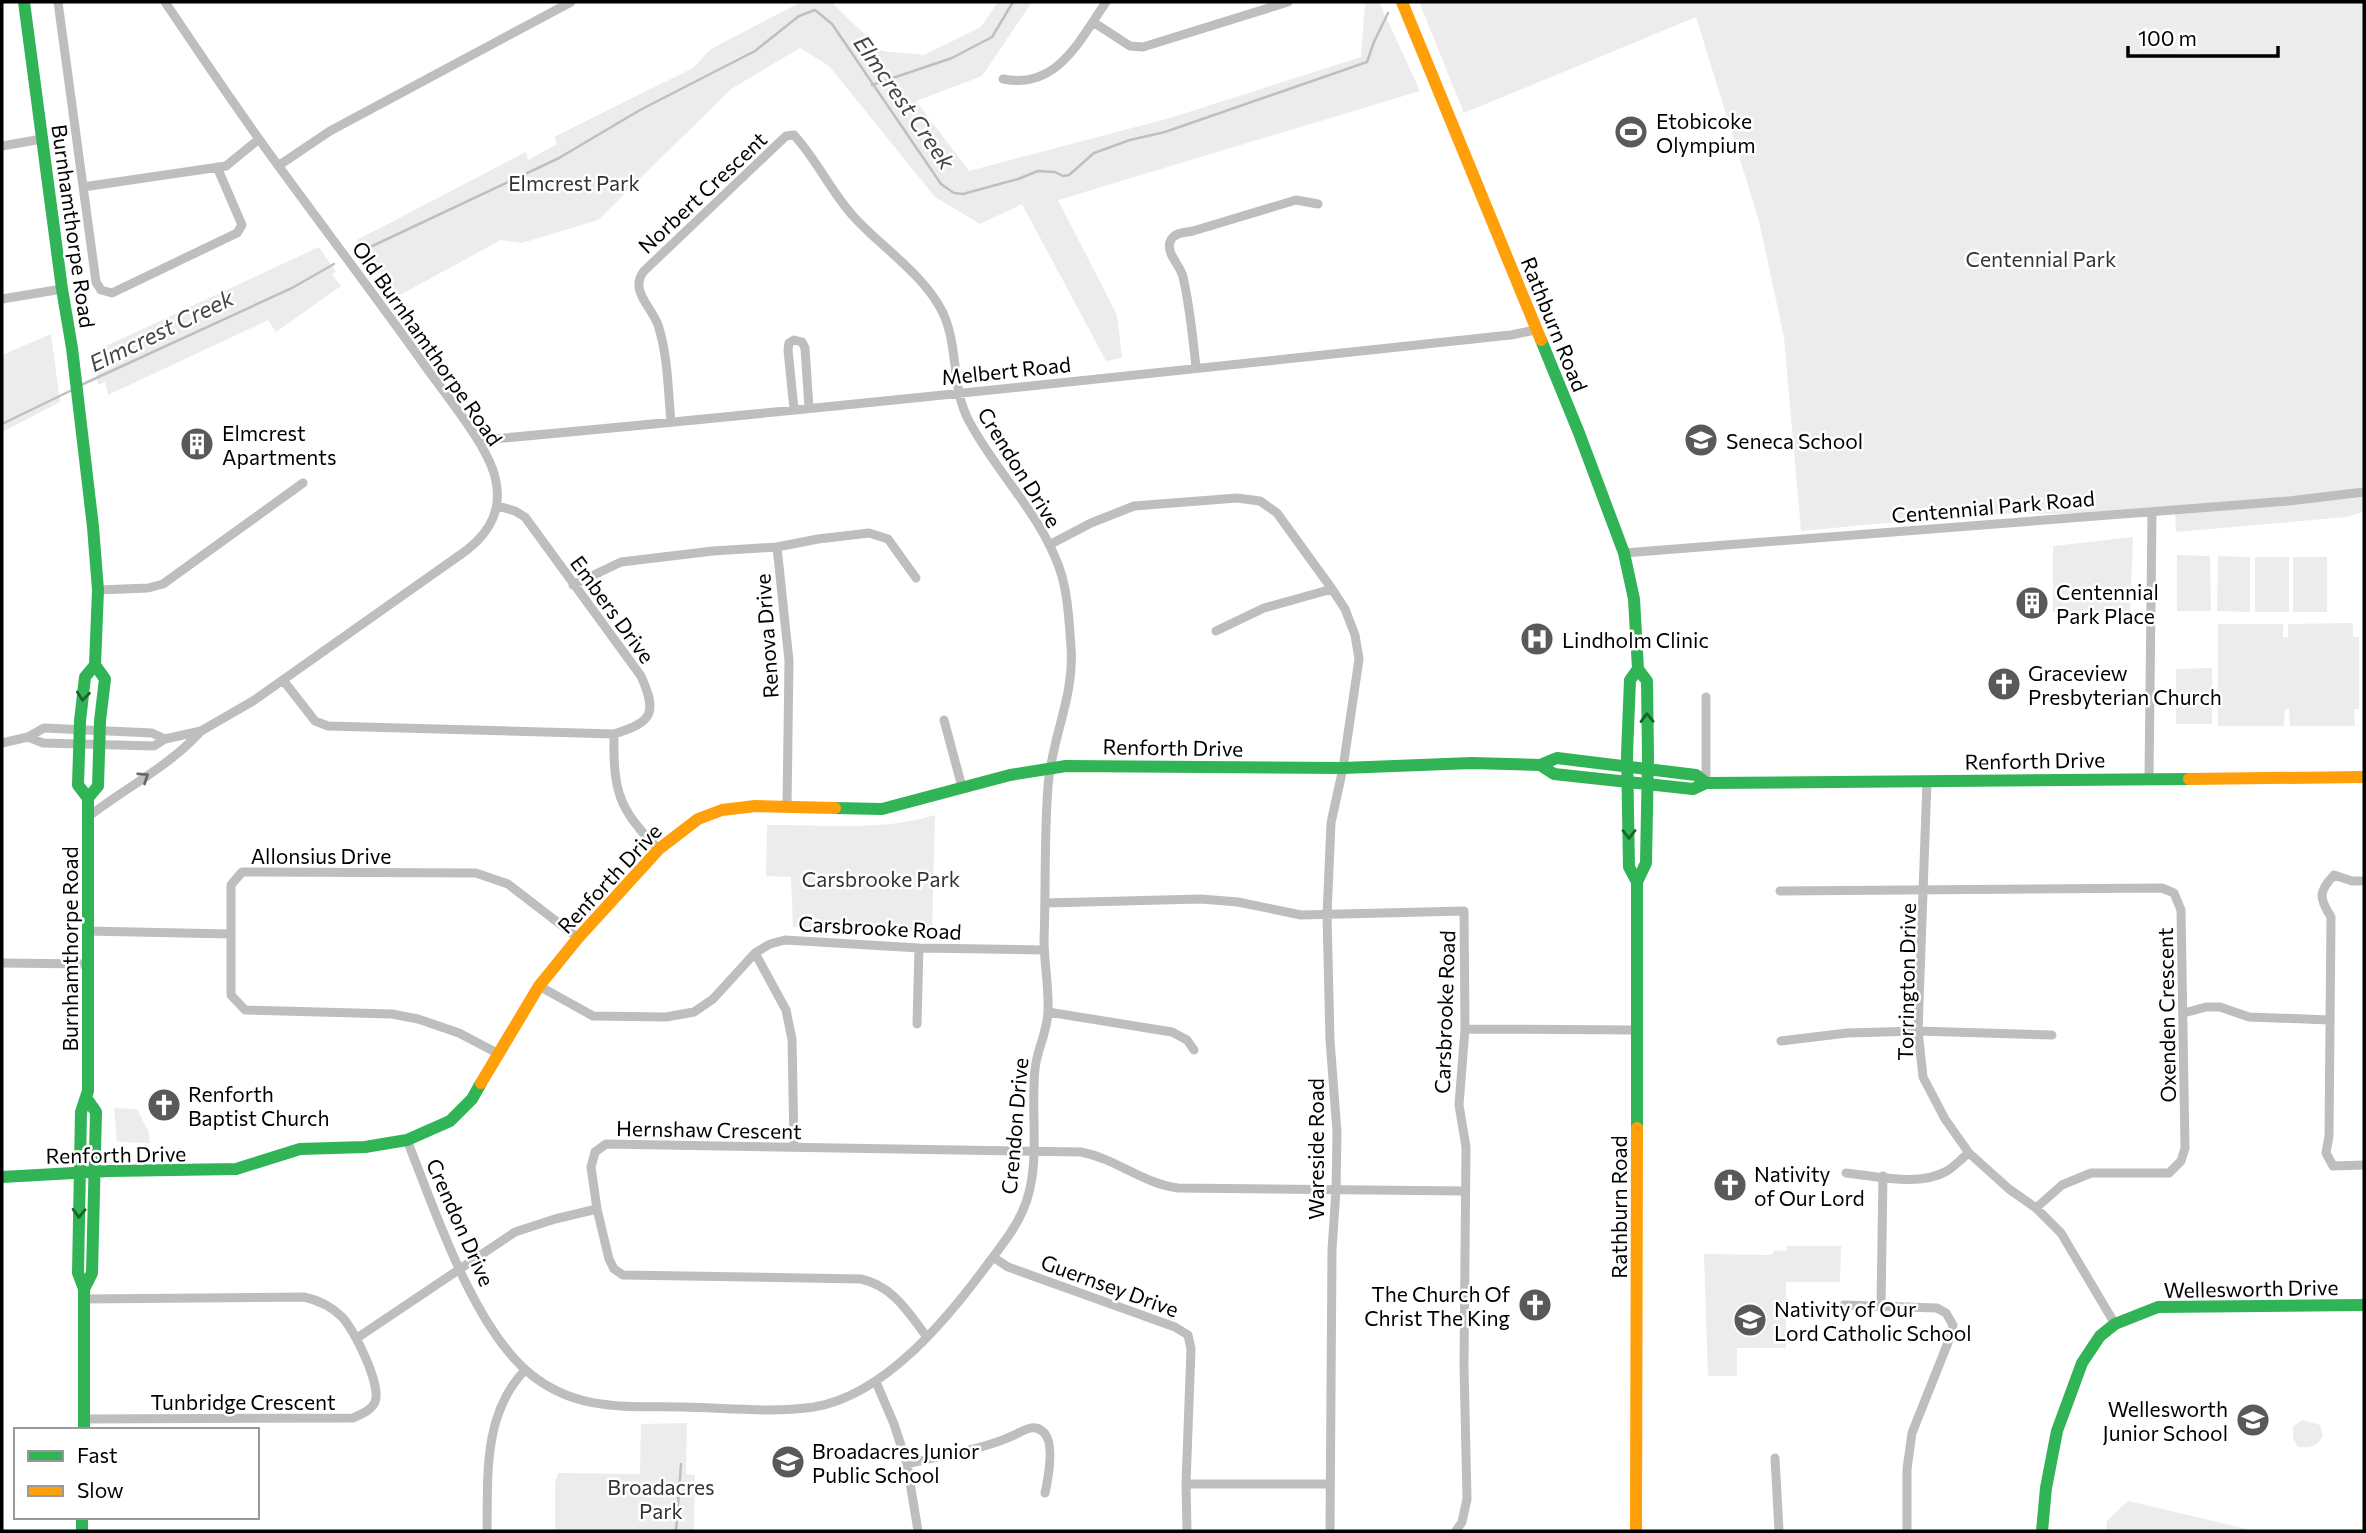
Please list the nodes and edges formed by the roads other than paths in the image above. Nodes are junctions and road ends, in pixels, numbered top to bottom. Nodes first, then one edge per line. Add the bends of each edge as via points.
1 (24, 2) edge
2 (58, 2) edge
3 (165, 2) edge
4 (571, 2) edge
5 (1106, 2) edge
6 (1288, 2) edge
7 (1402, 2) edge
8 (1093, 22) junction
9 (1003, 79) dead end
10 (42, 138) junction
11 (259, 139) junction
12 (2, 146) edge
13 (278, 166) junction
14 (217, 167) junction
15 (83, 187) junction
16 (1318, 205) dead end
17 (62, 289) junction
18 (2, 299) edge
19 (1535, 330) junction
20 (1195, 368) junction
21 (959, 393) junction
22 (809, 408) junction
23 (794, 409) junction
24 (671, 422) junction
25 (480, 444) junction
26 (303, 483) dead end
27 (2364, 492) edge
28 (498, 506) junction
29 (2152, 512) junction
30 (1049, 545) junction
31 (777, 547) junction
32 (1624, 553) junction
33 (916, 578) dead end
34 (573, 585) junction
35 (1332, 589) junction
36 (97, 590) junction
37 (1216, 631) dead end
38 (95, 665) junction
39 (1638, 669) junction
40 (283, 680) junction
41 (1706, 697) dead end
42 (944, 720) dead end
43 (80, 730) junction
44 (100, 731) junction
45 (201, 731) junction
46 (614, 734) junction
47 (28, 737) junction
48 (166, 739) junction
49 (2, 743) edge
50 (79, 743) junction
51 (100, 744) junction
52 (169, 760) junction
53 (1540, 765) junction
54 (1343, 768) junction
55 (1628, 768) junction
56 (1050, 769) junction
57 (1648, 771) junction
58 (2364, 777) edge
59 (2149, 778) junction
60 (1927, 781) junction
61 (1628, 783) junction
62 (1706, 783) junction
63 (1647, 785) junction
64 (962, 787) junction
65 (88, 798) junction
66 (787, 806) junction
67 (88, 817) junction
68 (659, 849) junction
69 (2364, 881) edge
70 (1637, 882) junction
71 (1925, 890) junction
72 (1780, 891) dead end
73 (1046, 903) junction
74 (1327, 915) junction
75 (87, 931) junction
76 (230, 934) junction
77 (578, 938) junction
78 (919, 948) junction
79 (1044, 950) junction
80 (755, 953) junction
81 (2, 963) edge
82 (87, 964) junction
83 (539, 986) junction
84 (1048, 1012) junction
85 (2184, 1013) junction
86 (2330, 1020) junction
87 (918, 1024) dead end
88 (1465, 1029) junction
89 (1636, 1030) junction
90 (1918, 1031) junction
91 (2052, 1035) dead end
92 (1781, 1041) dead end
93 (1194, 1050) dead end
94 (499, 1054) junction
95 (87, 1099) junction
96 (407, 1140) junction
97 (794, 1147) junction
98 (1032, 1152) junction
99 (1969, 1153) junction
100 (2364, 1165) edge
101 (95, 1172) junction
102 (79, 1173) junction
103 (1846, 1173) dead end
104 (1883, 1176) junction
105 (2, 1177) edge
106 (1336, 1189) junction
107 (1465, 1191) junction
108 (2036, 1208) junction
109 (597, 1209) junction
110 (993, 1257) junction
111 (458, 1268) junction
112 (84, 1294) junction
113 (1844, 1305) dead end
114 (2364, 1305) edge
115 (1881, 1306) junction
116 (2115, 1324) junction
117 (927, 1337) junction
118 (357, 1338) junction
119 (526, 1370) junction
120 (876, 1382) junction
121 (84, 1424) edge
122 (1775, 1458) dead end
123 (907, 1464) junction
124 (1186, 1484) junction
125 (1329, 1484) junction
126 (1045, 1493) dead end
127 (487, 1531) edge
128 (919, 1531) edge
129 (1187, 1531) edge
130 (1330, 1531) edge
131 (1456, 1531) edge
132 (1636, 1531) edge
133 (1779, 1531) edge
134 (1907, 1531) edge
135 (2042, 1531) edge

1 - 10 main road, Burnhamthorpe Road
2 - 15 street
3 - 11 street, Old Burnhamthorpe Road
4 - 13 street via 330,131
5 - 8 street
6 - 8 street via 1143,47 1130,46
7 - 19 main road, Rathburn Road
8 - 9 street via 1045,76
10 - 12 street
10 - 17 main road, Burnhamthorpe Road
11 - 13 street, Old Burnhamthorpe Road
11 - 14 street via 226,166
13 - 25 street, Old Burnhamthorpe Road
14 - 15 street
14 - 15 street via 242,225 237,233 112,293 101,290 96,282
16 - 20 street via 1296,200 1178,233 1171,240 1172,254 1183,274
17 - 18 street
17 - 36 main road, Burnhamthorpe Road
19 - 20 street, Melbert Road
19 - 32 main road, Rathburn Road
20 - 21 street, Melbert Road
21 - 22 street, Melbert Road
21 - 24 street, Norbert Crescent via 953,341 930,291 852,215 797,137 790,135 639,280 660,334
21 - 30 street, Crendon Drive via 971,426
22 - 23 street, Melbert Road
22 - 23 street via 805,348 794,340 788,350
23 - 24 street, Melbert Road
24 - 25 street, Melbert Road
25 - 28 street, Old Burnhamthorpe Road via 495,475
26 - 36 street via 163,584
27 - 29 street, Centennial Park Road
28 - 34 street, Embers Drive via 525,517
28 - 40 street via 480,541
29 - 32 street, Centennial Park Road
29 - 59 street
30 - 35 street, Wareside Road via 1134,506 1237,498 1261,501 1277,513
30 - 56 street, Crendon Drive via 1064,583 1072,670
31 - 33 street via 877,534 888,539
31 - 34 street, Renova Drive via 621,562
31 - 66 street, Renova Drive via 789,661
32 - 39 main road, Rathburn Road via 1634,599
34 - 46 street, Embers Drive via 641,676 650,697 645,721
35 - 37 street via 1264,608
35 - 54 street, Wareside Road via 1345,609 1359,659
36 - 38 main road, Burnhamthorpe Road
38 -> 43 main road, Burnhamthorpe Road via 85,677
38 - 44 main road, Burnhamthorpe Road via 104,680
39 - 55 main road, Rathburn Road via 1630,680
57 -> 39 main road, Rathburn Road via 1647,681
40 - 45 street
40 - 46 street via 316,720 328,726
41 - 62 street
42 - 64 street
43 - 44 street
43 - 47 street via 44,729
43 - 50 main road, Burnhamthorpe Road
44 - 48 street via 152,733
44 - 51 main road, Burnhamthorpe Road
45 - 48 street
45 - 52 street
46 - 68 street via 617,790 624,807
47 - 49 street
47 - 50 street via 43,743
48 - 51 street via 154,746
48 - 52 street
50 - 51 street
50 - 65 main road, Burnhamthorpe Road via 78,785
51 - 65 main road, Burnhamthorpe Road via 98,786
67 -> 52 street
53 - 54 main road, Renforth Drive
53 - 55 main road, Renforth Drive via 1557,758
53 - 61 main road, Renforth Drive via 1554,774
54 - 56 main road, Renforth Drive via 1088,765
54 - 74 street, Wareside Road via 1331,823
55 - 57 main road, Renforth Drive
55 - 61 main road, Rathburn Road
56 - 64 main road, Renforth Drive
56 - 73 street, Crendon Drive
57 - 62 main road, Renforth Drive via 1696,775
57 - 63 main road, Rathburn Road
58 - 59 main road, Renforth Drive
59 - 60 main road, Renforth Drive
60 - 62 main road, Renforth Drive
60 - 71 street, Torrington Drive
61 - 63 main road, Renforth Drive
61 -> 70 main road, Rathburn Road via 1629,867
62 - 63 main road, Renforth Drive via 1693,789
63 - 70 main road, Rathburn Road via 1646,863
64 - 66 main road, Renforth Drive via 882,809
65 - 67 main road, Burnhamthorpe Road
66 - 68 main road, Renforth Drive via 722,810 698,819
67 - 75 main road, Burnhamthorpe Road
68 - 77 main road, Renforth Drive
69 - 86 street via 2334,875 2323,886 2321,901 2331,917
70 - 89 main road, Rathburn Road
71 - 72 street, Oxenden Crescent
71 - 85 street, Oxenden Crescent via 2162,888 2174,893 2181,910
71 - 90 street, Torrington Drive
73 - 74 street, Carsbrooke Road via 1221,900 1292,914
73 - 79 street, Crendon Drive
74 - 88 street, Carsbrooke Road via 1464,911
74 - 106 street, Wareside Road
75 - 76 street
75 - 82 main road, Burnhamthorpe Road
76 - 77 street, Allonsius Drive via 231,885 242,872 476,873 508,884
76 - 94 street, Allonsius Drive via 232,995 245,1010 392,1014 459,1033
77 - 83 main road, Renforth Drive
78 - 79 street, Carsbrooke Road
78 - 80 street, Carsbrooke Road via 785,940
78 - 87 street
79 - 84 street, Crendon Drive
80 - 83 street, Carsbrooke Road via 702,1008 666,1017 593,1016
80 - 97 street via 786,1010 792,1039
81 - 82 street
82 - 95 main road, Burnhamthorpe Road
83 - 94 main road, Renforth Drive
84 - 93 street via 1172,1032
84 - 98 street, Crendon Drive via 1035,1067
85 - 86 street via 2220,1007 2249,1017
85 - 108 street, Oxenden Crescent via 2185,1148 2180,1161 2169,1173 2091,1173 2062,1185
86 - 100 street via 2326,1153 2333,1166
88 - 89 street
88 - 107 street, Carsbrooke Road via 1459,1105 1466,1147
89 - 132 main road, Rathburn Road
90 - 91 street
90 - 92 street
90 - 99 street, Torrington Drive via 1923,1077
94 - 96 main road, Renforth Drive via 472,1099 455,1116
95 - 101 main road, Burnhamthorpe Road via 96,1111
95 - 102 main road, Burnhamthorpe Road via 81,1112
96 - 101 main road, Renforth Drive via 300,1149 236,1169
96 - 111 street, Crendon Drive
97 - 98 street, Hernshaw Crescent
97 - 109 street, Hernshaw Crescent via 606,1144 595,1152 591,1167
98 - 106 street, Hernshaw Crescent via 1091,1154 1149,1182 1178,1188
98 - 110 street, Crendon Drive via 1024,1208
99 - 104 street via 1947,1171 1929,1178
99 - 108 street, Torrington Drive
101 - 102 main road, Renforth Drive
101 - 112 main road, Burnhamthorpe Road via 92,1273
102 - 105 main road, Renforth Drive
102 -> 112 main road, Burnhamthorpe Road via 78,1273
103 - 104 street
104 - 115 street
106 - 107 street, Hernshaw Crescent
106 - 125 street, Wareside Road
107 - 131 street, Carsbrooke Road via 1467,1499
108 - 116 street, Torrington Drive via 2061,1233
109 - 111 street via 515,1232
109 - 117 street, Hernshaw Crescent via 609,1259 623,1275 868,1281 893,1294
110 - 117 street, Crendon Drive
110 - 124 street, Guernsey Drive via 1008,1267 1188,1335
111 - 118 street
111 - 119 street, Crendon Drive via 505,1347
112 - 118 street, Tunbridge Crescent via 304,1297 343,1317
112 - 121 main road, Burnhamthorpe Road
113 - 115 street
114 - 116 main road, Wellesworth Drive via 2158,1307
115 - 134 street via 1937,1308 1953,1325 1912,1433
116 - 135 main road, Wellesworth Drive via 2100,1336 2082,1363 2057,1431
117 - 120 street, Crendon Drive
118 - 121 street, Tunbridge Crescent via 376,1401 353,1418
119 - 120 street, Crendon Drive via 567,1396 621,1407 813,1407
119 - 127 street via 508,1392 492,1428
120 - 123 street
122 - 133 street
123 - 126 street via 1035,1428 1049,1441
123 - 128 street
124 - 125 street
124 - 129 street, Guernsey Drive
125 - 130 street, Wareside Road

